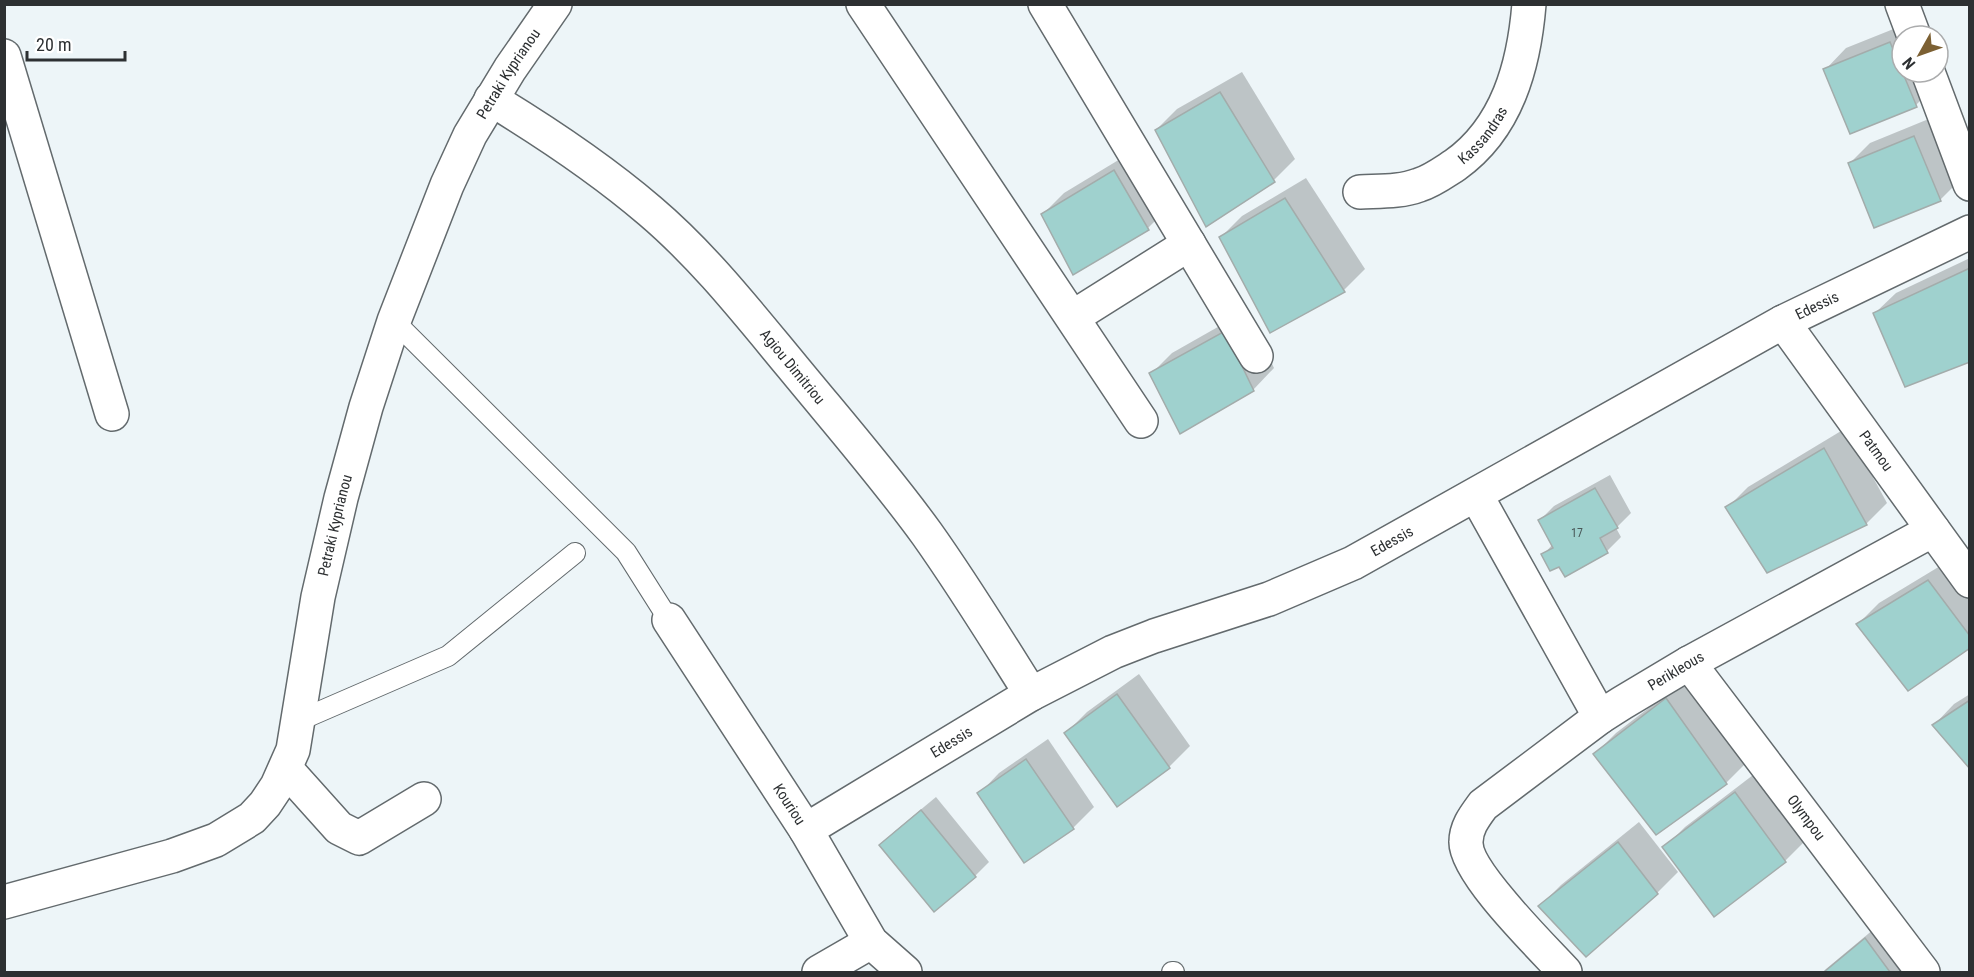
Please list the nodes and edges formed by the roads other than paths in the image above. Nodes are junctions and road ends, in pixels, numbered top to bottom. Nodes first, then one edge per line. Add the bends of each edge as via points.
1 (555, 4) edge
2 (863, 4) edge
3 (1045, 4) edge
4 (1529, 4) edge
5 (1902, 4) edge
6 (1910, 24) edge
7 (4, 56) edge
8 (1932, 84) edge
9 (491, 99) junction
10 (1970, 184) edge
11 (1360, 192) dead end
12 (1970, 232) edge
13 (1189, 244) junction
14 (1072, 317) junction
15 (394, 321) junction
16 (1784, 322) junction
17 (1256, 356) dead end
18 (112, 414) dead end
19 (1141, 421) dead end
20 (1476, 495) junction
21 (1933, 530) junction
22 (575, 553) dead end
23 (1970, 581) edge
24 (669, 620) joint
25 (1689, 663) junction
26 (1030, 694) junction
27 (1600, 717) junction
28 (298, 721) junction
29 (286, 769) junction
30 (424, 799) dead end
31 (806, 830) junction
32 (4, 902) edge
33 (871, 942) junction
34 (819, 972) edge
35 (905, 972) edge
36 (1565, 972) edge
37 (1923, 972) edge

1 - 9 street, Petraki Kyprianou
2 - 14 street
3 - 13 street
4 - 11 street, Kassandras via 1514,87 1478,146 1442,174 1419,185
5 - 6 street
7 - 18 street
8 - 10 street
9 - 15 street, Petraki Kyprianou via 447,185
9 - 26 street, Agiou Dimitriou via 547,132 618,184 653,213 716,279 926,533
12 - 16 street, Edessis
13 - 14 street
13 - 17 street
14 - 19 street
15 - 24 lane via 626,552
15 - 28 street, Petraki Kyprianou via 366,406 328,549
16 - 20 street, Edessis
16 - 21 street, Patmou
20 - 26 street, Edessis via 1353,563 1303,585 1113,652
20 - 27 street
21 - 23 street, Patmou
21 - 25 street, Perikleous
22 - 28 lane via 447,656
24 - 31 street, Kouriou
25 - 27 street, Perikleous
25 - 37 street, Olympou
26 - 31 street, Edessis
27 - 36 street, Perikleous via 1484,805 1472,820 1466,841 1469,858 1482,880
28 - 29 street, Petraki Kyprianou
29 - 30 street via 339,828 359,838
29 - 32 street, Petraki Kyprianou via 252,818 216,840 172,856
31 - 33 street, Kouriou
33 - 34 street
33 - 35 street, Kouriou

